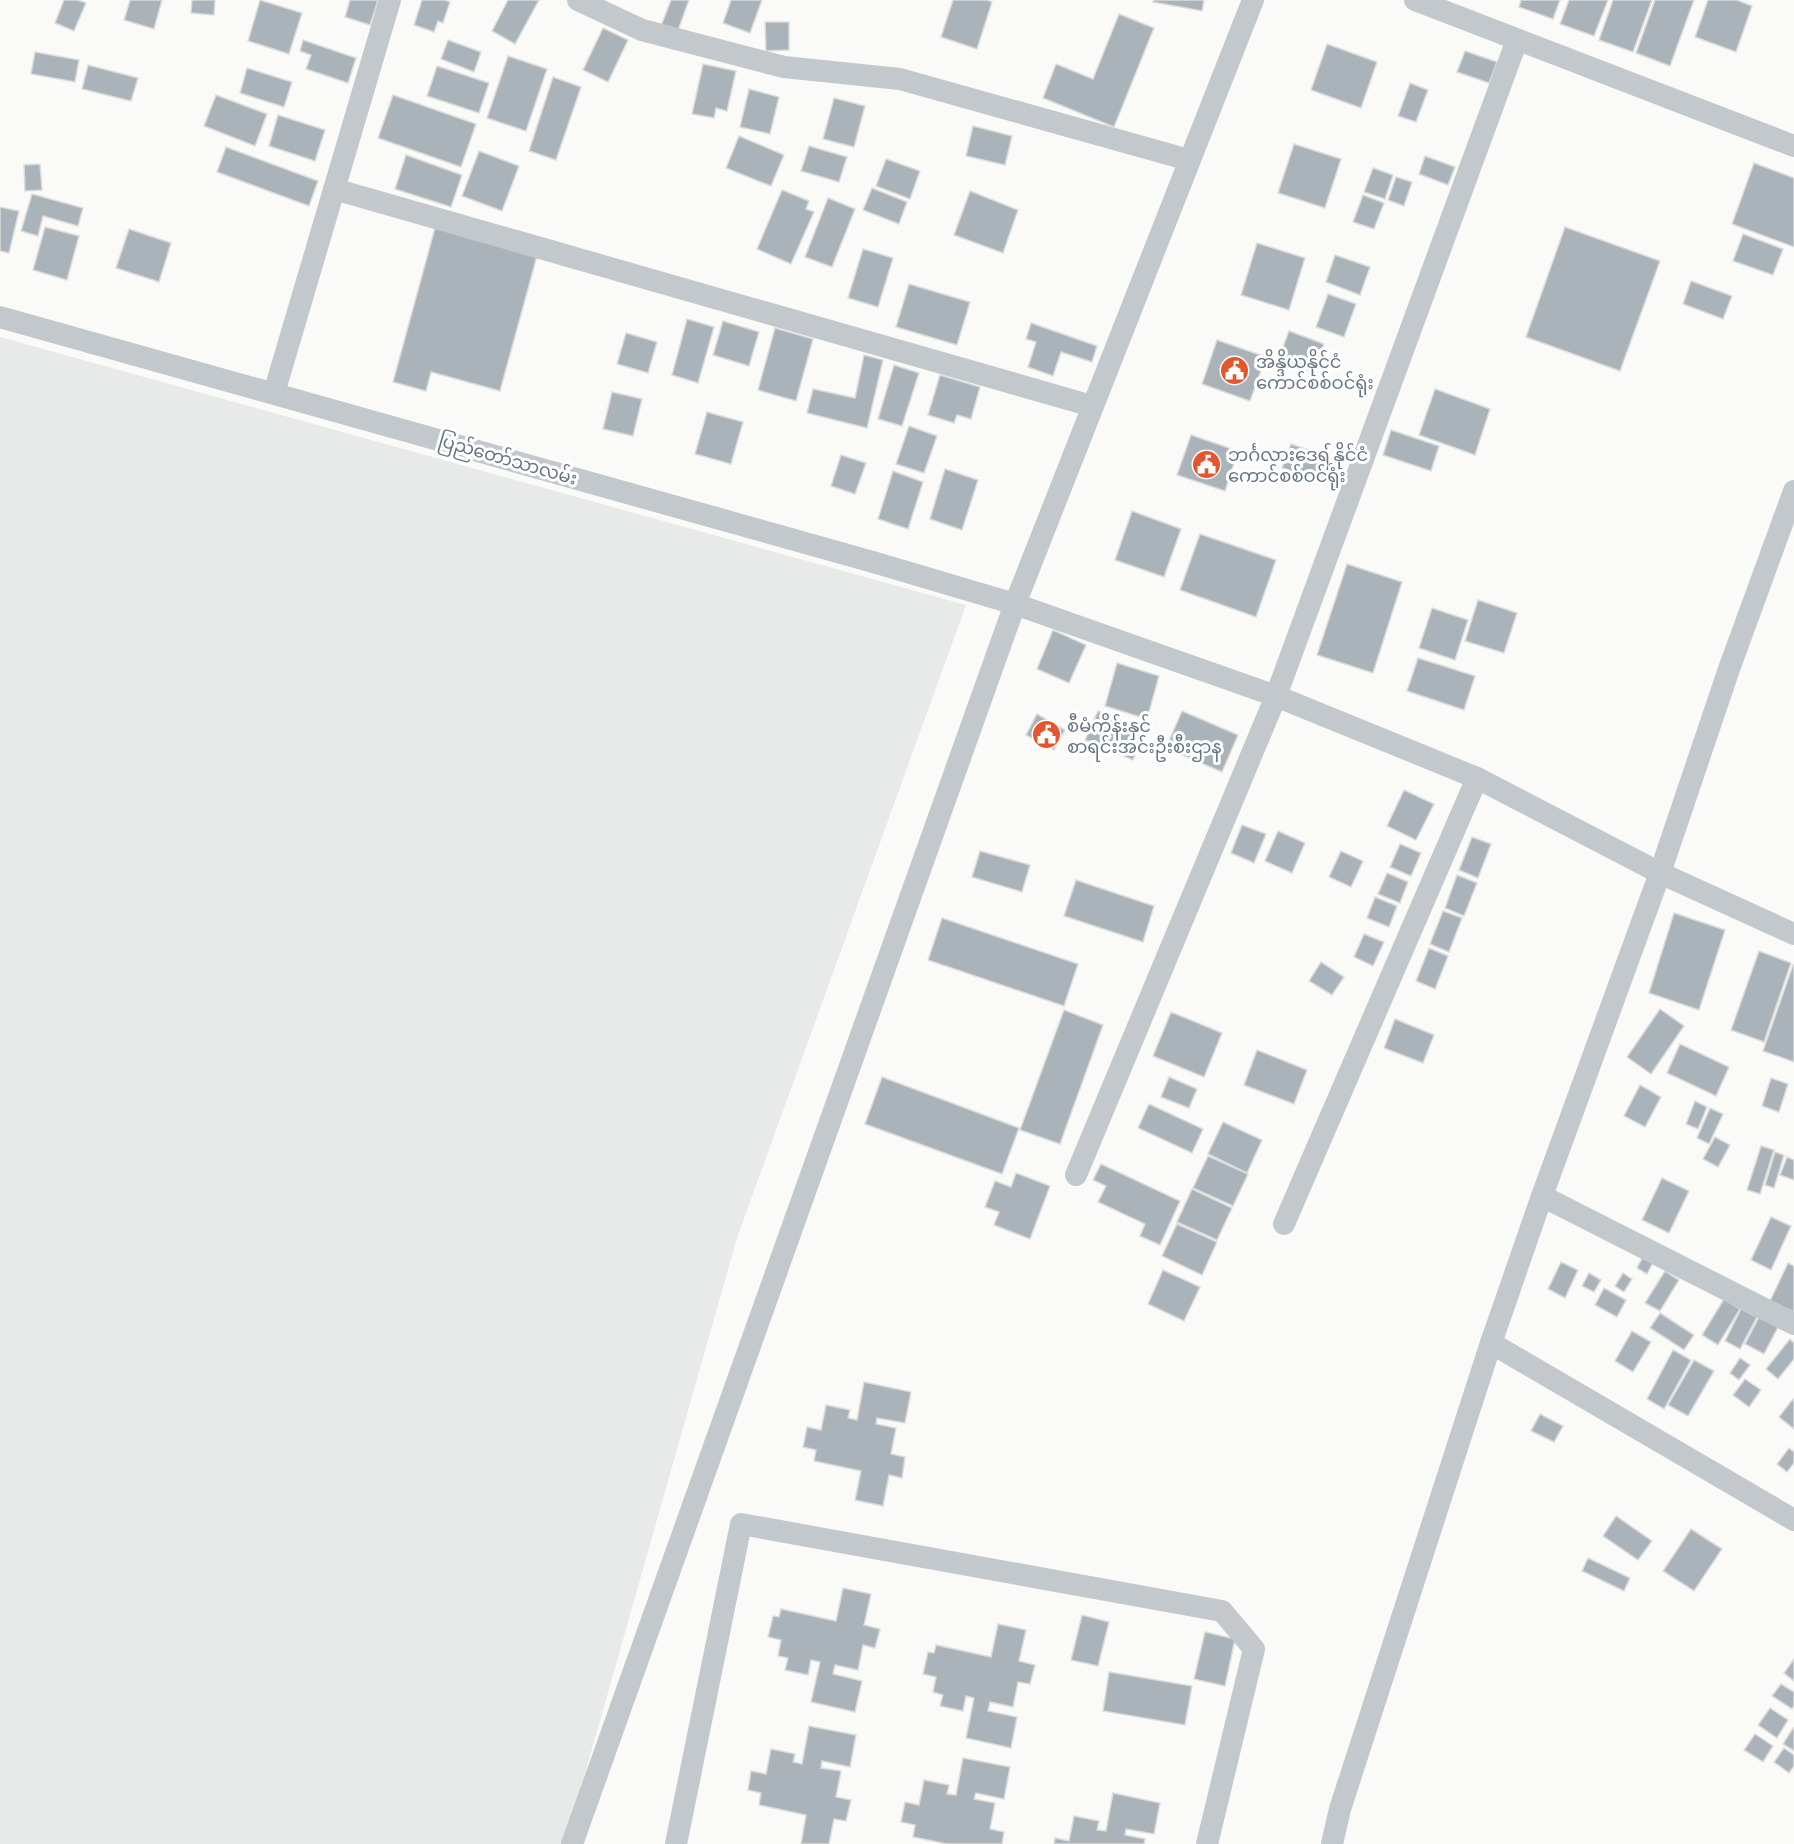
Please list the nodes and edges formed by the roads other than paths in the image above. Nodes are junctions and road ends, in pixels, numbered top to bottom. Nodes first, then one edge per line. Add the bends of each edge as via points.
1 (390, 0) edge
2 (578, 0) edge
3 (1253, 0) edge
4 (1415, 0) edge
5 (1517, 40) junction
6 (1794, 146) edge
7 (1189, 160) junction
8 (334, 189) junction
9 (0, 317) edge
10 (273, 393) junction
11 (1092, 406) junction
12 (1792, 502) edge
13 (1015, 604) junction
14 (1276, 696) junction
15 (1477, 778) junction
16 (1660, 873) junction
17 (1794, 934) edge
18 (1076, 1175) dead end
19 (1542, 1196) junction
20 (1284, 1224) dead end
21 (1794, 1324) edge
22 (1491, 1343) junction
23 (1794, 1520) edge
24 (572, 1844) edge
25 (676, 1844) edge
26 (1208, 1844) edge
27 (1332, 1844) edge

1 - 8 street
2 - 7 street via 642,30 784,67 900,79
3 - 7 street
4 - 5 street
5 - 6 street
5 - 14 street
7 - 11 street
8 - 10 street
8 - 11 street
9 - 10 street, ပြည်တော်သာလမ်း
10 - 13 street, ပြည်တော်သာလမ်း
11 - 13 street
12 - 16 street
13 - 14 street, ပြည်တော်သာလမ်း
13 - 24 street
14 - 15 street, ပြည်တော်သာလမ်း
14 - 18 street
15 - 16 street, ပြည်တော်သာလမ်း
15 - 20 street
16 - 17 street, ပြည်တော်သာလမ်း
16 - 19 street
19 - 21 street
19 - 22 street
22 - 23 street
22 - 27 street
25 - 26 street via 741,1524 1222,1611 1254,1649

